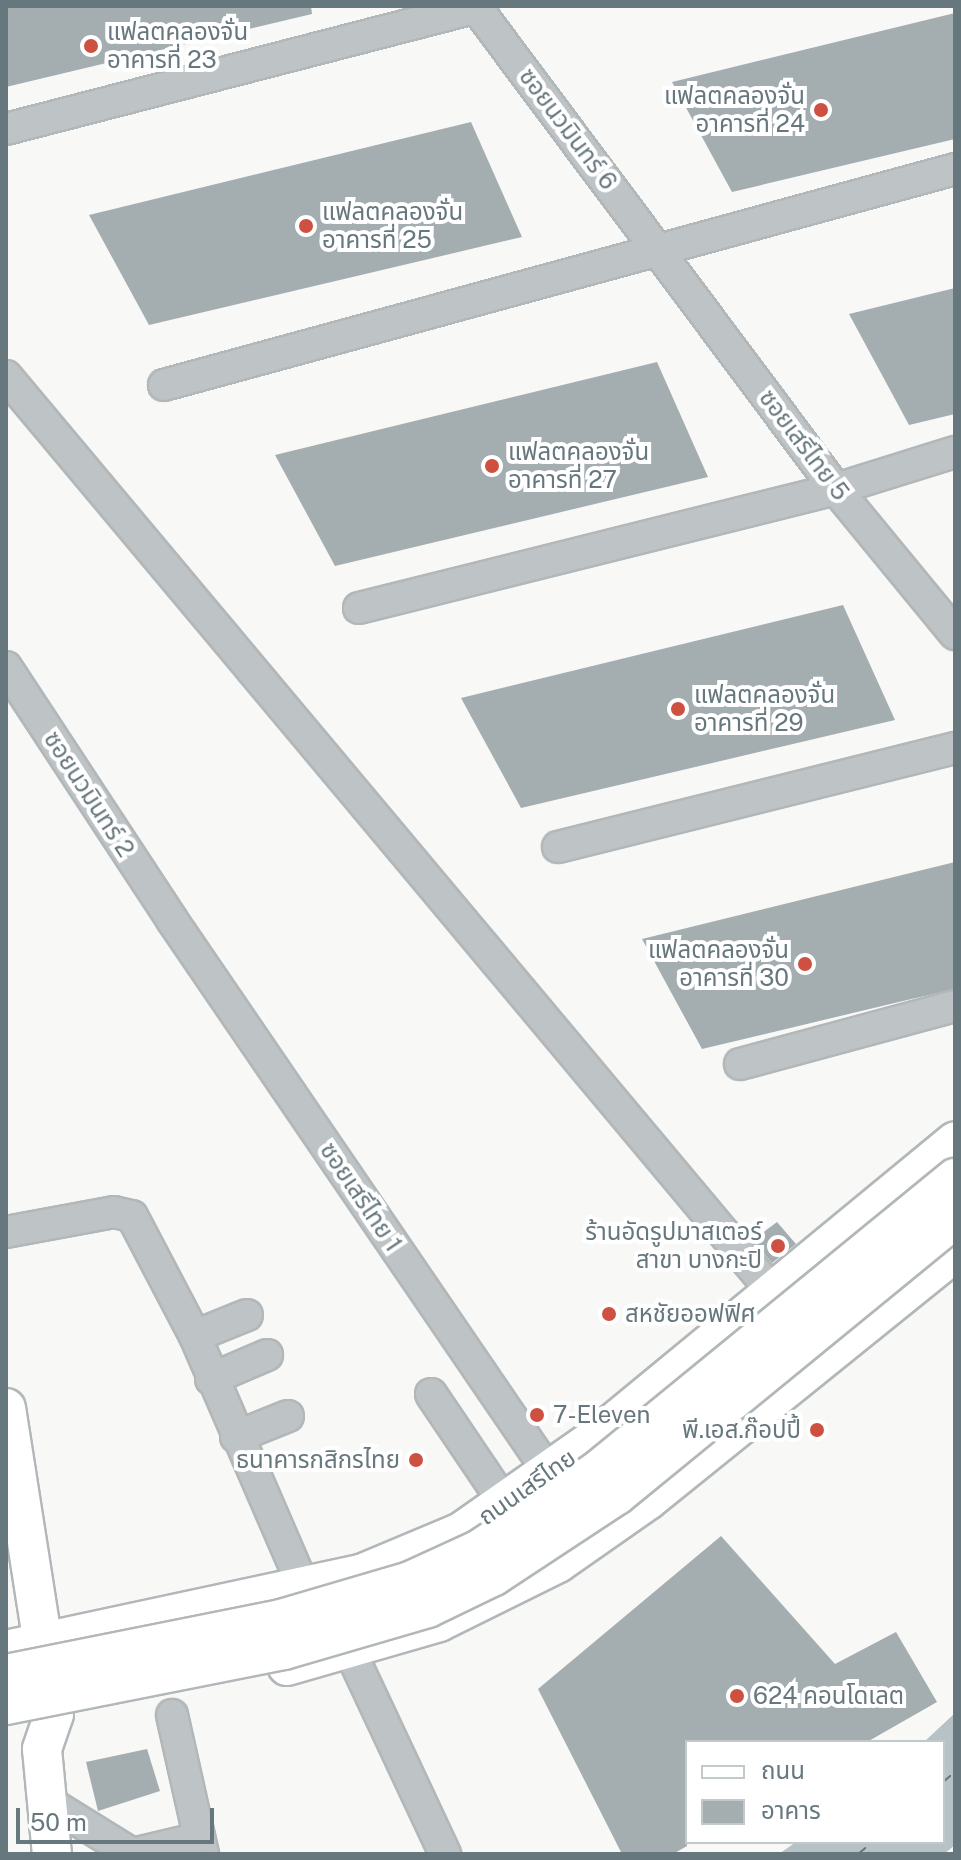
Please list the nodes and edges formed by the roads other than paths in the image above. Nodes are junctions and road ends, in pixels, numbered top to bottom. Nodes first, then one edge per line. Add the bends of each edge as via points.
1 (478, 7) edge
2 (6, 129) edge
3 (955, 169) edge
4 (661, 252) junction
5 (6, 376) edge
6 (164, 385) dead end
7 (955, 452) edge
8 (836, 489) junction
9 (359, 608) dead end
10 (955, 634) edge
11 (6, 667) edge
12 (955, 748) edge
13 (558, 847) dead end
14 (172, 920) joint
15 (955, 1006) edge
16 (740, 1064) dead end
17 (955, 1141) edge
18 (955, 1178) edge
19 (955, 1218) edge
20 (6, 1232) edge
21 (953, 1256) edge
22 (773, 1292) junction
23 (247, 1315) dead end
24 (195, 1336) junction
25 (267, 1355) dead end
26 (211, 1379) junction
27 (431, 1394) dead end
28 (6, 1408) edge
29 (288, 1416) dead end
30 (236, 1437) junction
31 (550, 1474) junction
32 (506, 1505) junction
33 (304, 1588) junction
34 (24, 1646) edge
35 (350, 1651) junction
36 (6, 1677) edge
37 (172, 1715) dead end
38 (26, 1722) edge
39 (45, 1800) junction
40 (201, 1846) edge
41 (52, 1854) edge
42 (445, 1854) edge

1 - 2 street
1 - 4 street, ซอยนวมินทร์ 6
3 - 4 street
4 - 6 street
4 - 8 street, ซอยเสรีไทย 5
5 - 22 street
7 - 8 street
8 - 9 street
8 - 10 street, ซอยเสรีไทย 5
11 - 14 street, ซอยนวมินทร์ 2
12 - 13 street
14 - 31 street, ซอยเสรีไทย 1
15 - 16 street
17 - 22 main road, ถนนเสรีไทย
18 - 36 main road, bridge via 597,1471 478,1550 410,1581 281,1619
19 - 38 main road, bridge via 617,1495 494,1576 428,1608
20 - 24 street via 128,1213
21 - 35 main road via 648,1500 558,1563 477,1607
22 - 31 main road, ถนนเสรีไทย
23 - 24 street
24 - 26 street
25 - 26 street
26 - 30 street
27 - 32 street
28 - 34 main road
29 - 30 street
30 - 33 street
31 - 32 main road, ถนนเสรีไทย
32 - 33 main road, ถนนเสรีไทย via 416,1555
33 - 34 main road, ถนนเสรีไทย
34 - 38 main road
35 - 38 main road
35 - 42 street
36 - 38 main road
37 - 40 street
38 - 39 main road
39 - 40 street via 132,1854
39 - 41 main road

